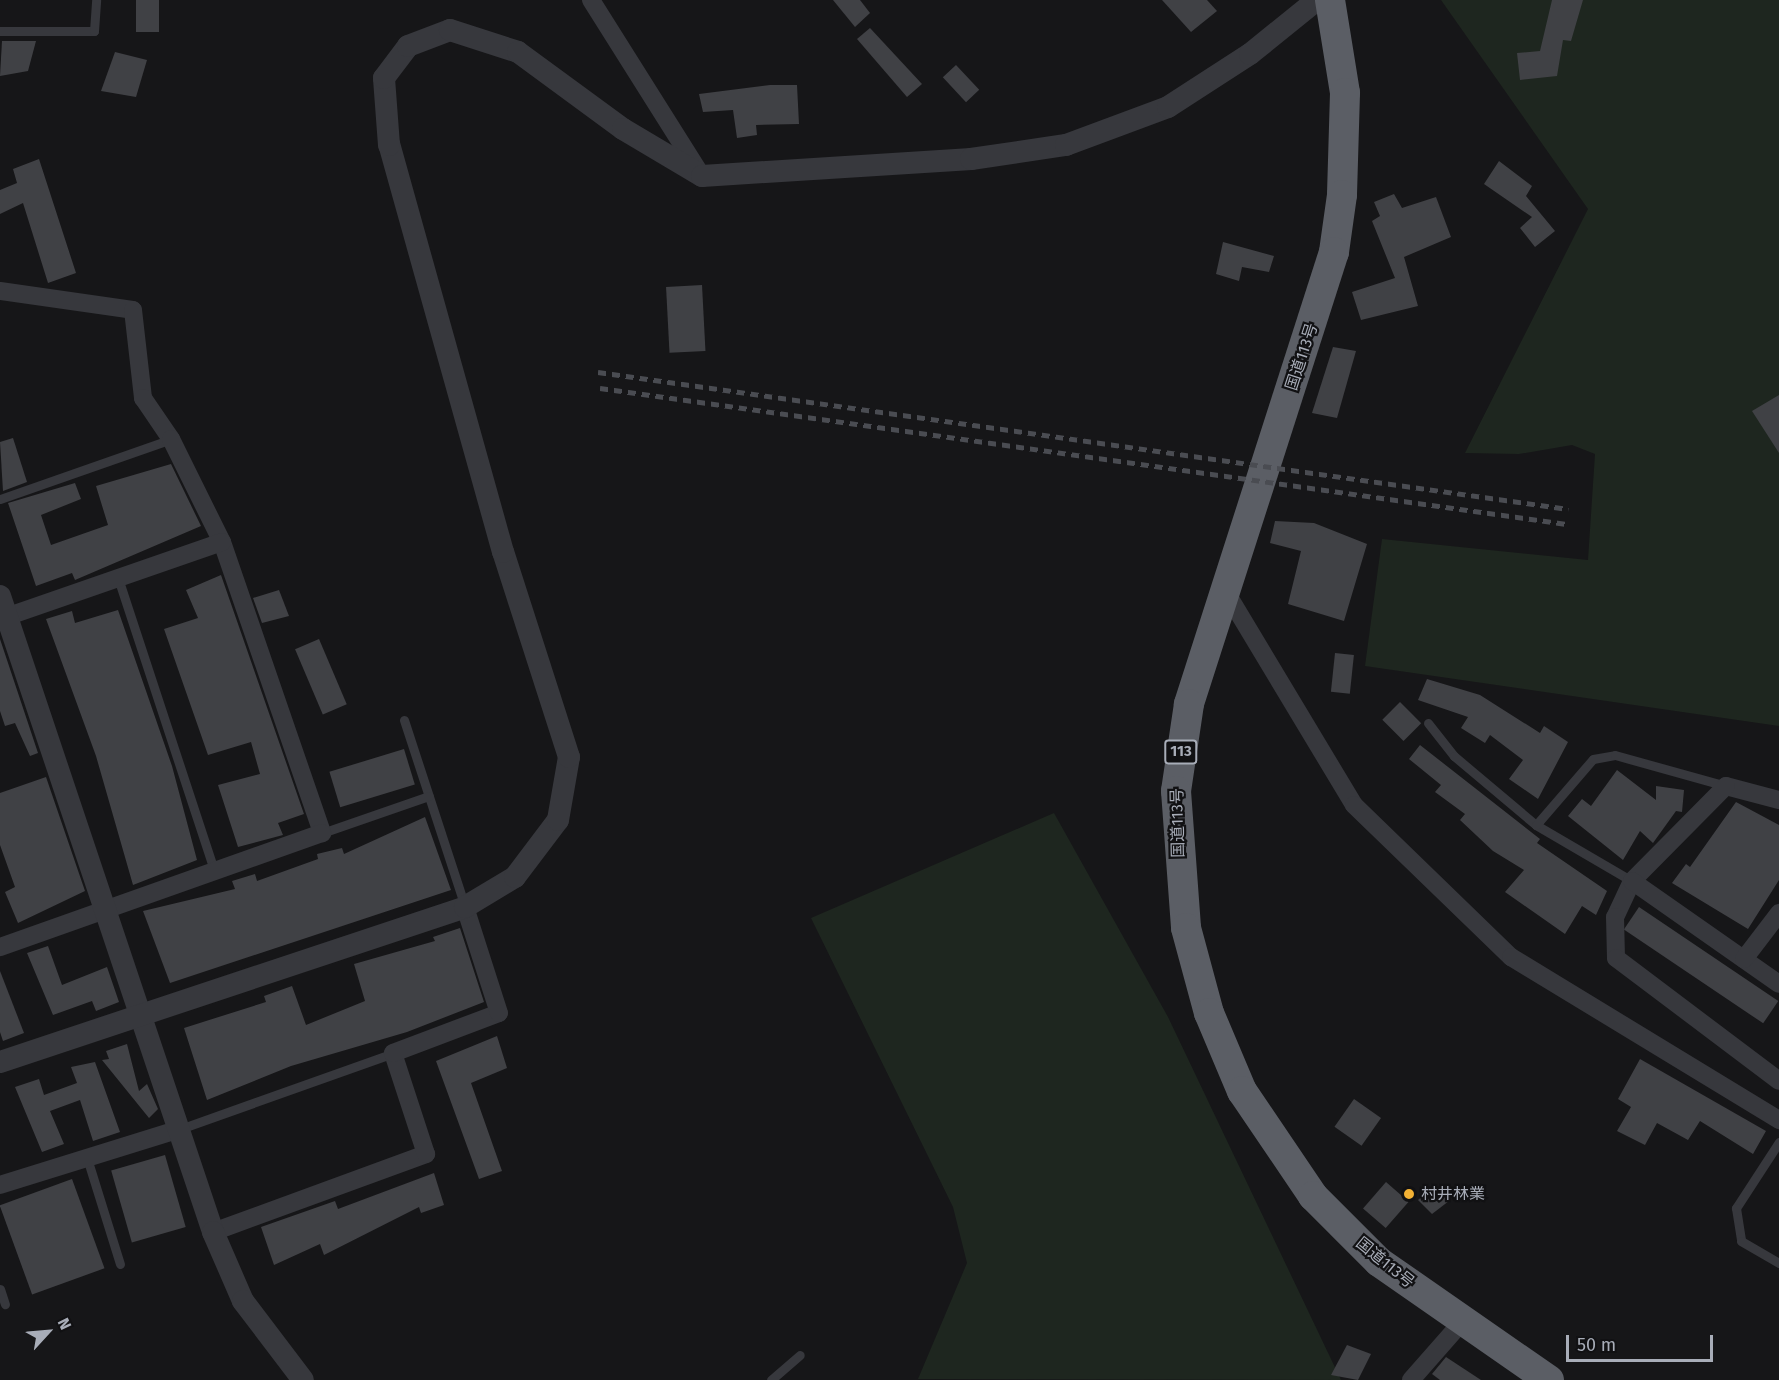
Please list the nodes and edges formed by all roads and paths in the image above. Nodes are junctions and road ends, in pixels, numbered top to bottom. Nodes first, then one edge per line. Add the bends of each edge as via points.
1 (96, 0) edge
2 (591, 0) edge
3 (1317, 0) edge
4 (1330, 0) edge
5 (0, 31) edge
6 (702, 176) junction
7 (0, 291) edge
8 (171, 439) junction
9 (0, 499) edge
10 (222, 543) junction
11 (118, 578) junction
12 (1223, 587) junction
13 (2, 610) edge
14 (405, 720) dead end
15 (1428, 723) dead end
16 (1726, 786) junction
17 (429, 796) junction
18 (1779, 800) edge
19 (1536, 825) junction
20 (321, 833) junction
21 (215, 873) junction
22 (1632, 881) junction
23 (465, 907) junction
24 (107, 910) junction
25 (1779, 913) edge
26 (1, 945) edge
27 (1744, 959) junction
28 (1779, 984) edge
29 (141, 1014) junction
30 (393, 1053) junction
31 (0, 1062) edge
32 (1779, 1081) edge
33 (1779, 1120) edge
34 (180, 1129) junction
35 (1779, 1142) edge
36 (87, 1158) junction
37 (0, 1185) edge
38 (213, 1232) junction
39 (1779, 1263) edge
40 (120, 1264) dead end
41 (0, 1289) edge
42 (5, 1304) dead end
43 (1462, 1322) junction
44 (800, 1355) dead end
45 (303, 1380) edge
46 (771, 1380) edge
47 (1411, 1380) edge
48 (1549, 1380) edge

1 - 5 lane via 94,31
2 - 6 street
3 - 6 street via 1250,54 1168,107 1066,145 971,159
4 - 12 highway, 国道113号 / 113 via 1345,93 1334,252
6 - 23 street via 623,129 518,52 489,40 450,30 408,46 384,78 389,145 503,552 569,758 558,820 540,848 515,877
7 - 8 street via 133,310 143,398
8 - 9 lane
8 - 10 street
10 - 11 street
10 - 20 street
11 - 13 street
11 - 21 lane
12 - 33 street via 1354,805 1511,957
12 - 43 highway, 国道113号 / 113 via 1188,704 1176,791 1186,928 1209,1013 1242,1091 1312,1196 1379,1262
13 - 24 street
14 - 17 lane
15 - 19 lane via 1454,756
16 - 18 street
16 - 19 lane via 1615,755 1593,759
16 - 22 street
17 - 20 lane
17 - 23 lane
19 - 22 lane
20 - 21 street
21 - 24 street
22 - 27 street
22 - 32 street via 1615,917 1616,958
23 - 29 street
23 - 30 street via 500,1013
24 - 26 street
24 - 29 street
25 - 27 street
27 - 28 street
29 - 31 street
29 - 34 street
30 - 34 lane
30 - 38 street via 426,1154
34 - 36 street
34 - 38 street
35 - 39 lane via 1736,1208 1741,1241
36 - 37 street
36 - 40 lane
38 - 45 street via 243,1302
41 - 42 lane
43 - 47 street
43 - 48 highway, 国道113号 / 113
44 - 46 lane

